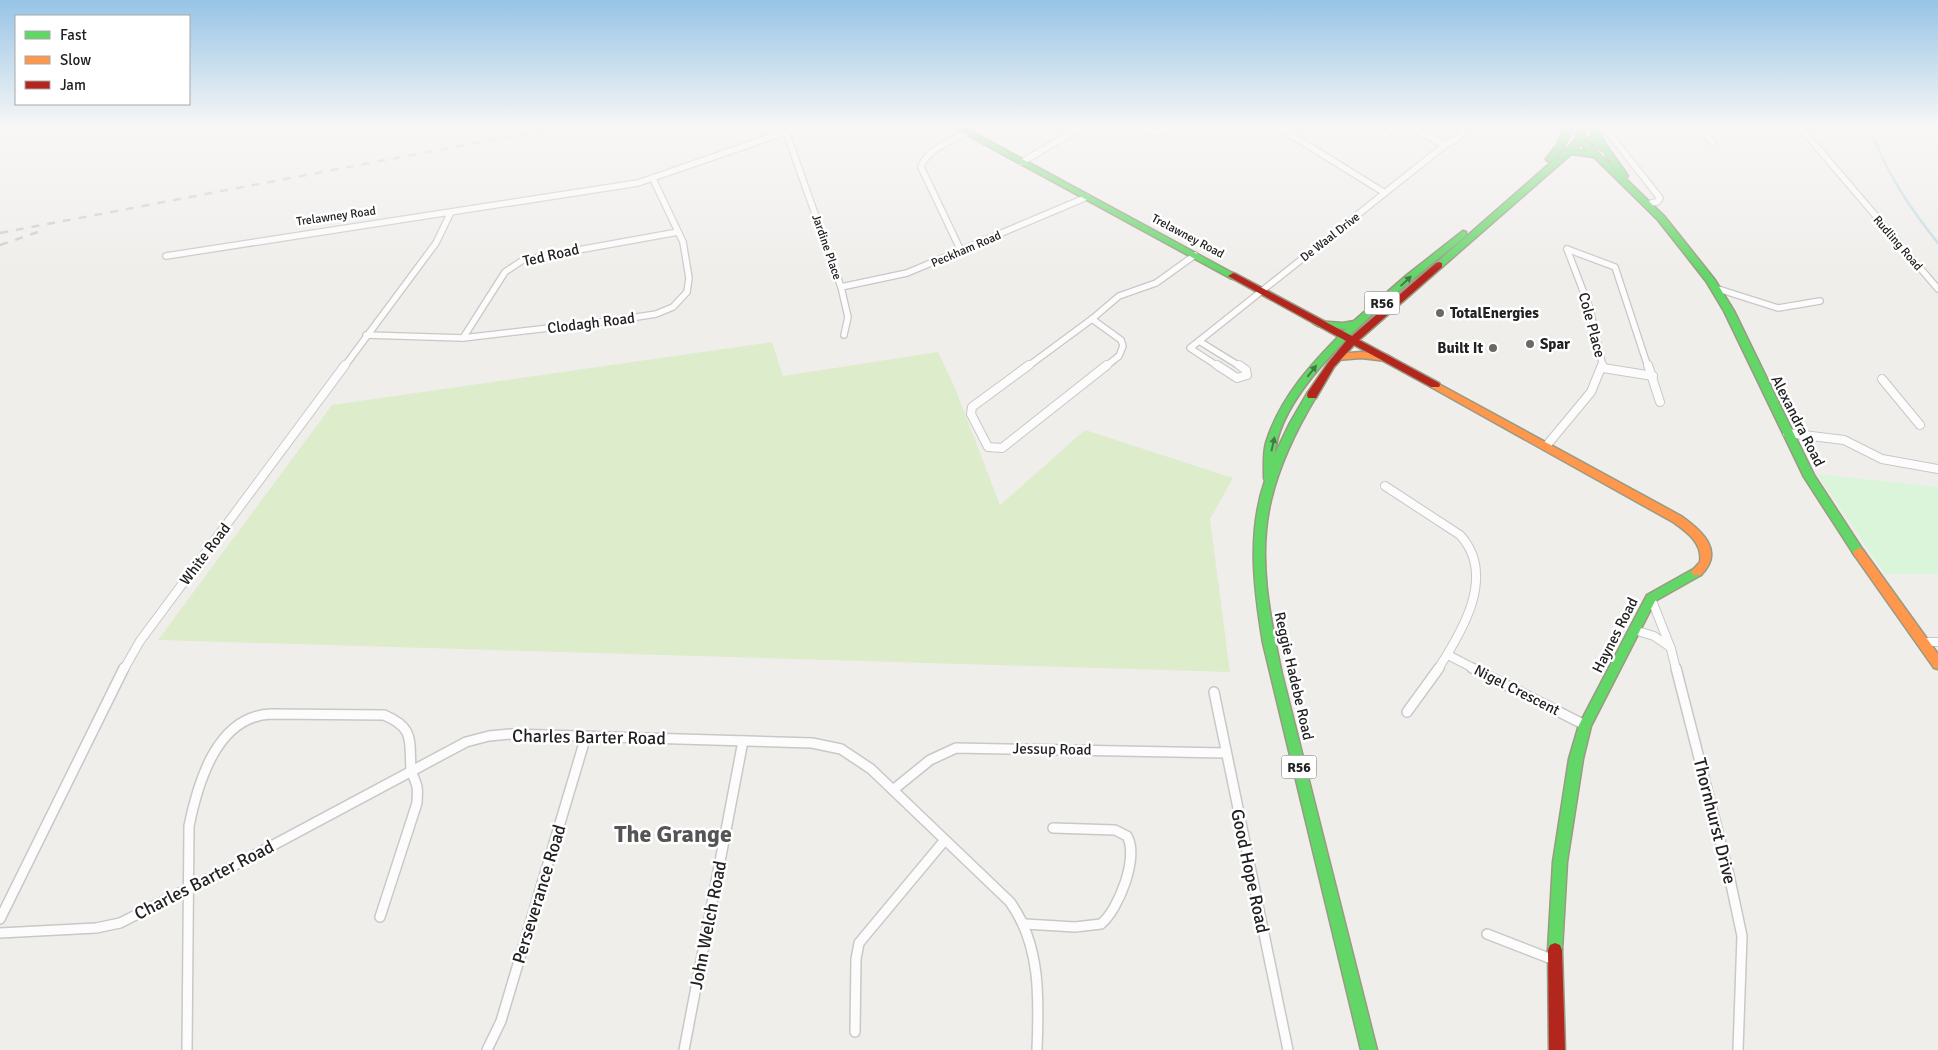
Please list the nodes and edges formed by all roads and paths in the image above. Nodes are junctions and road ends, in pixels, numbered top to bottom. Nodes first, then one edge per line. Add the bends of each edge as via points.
1 (661, 176) edge
2 (802, 176) edge
3 (925, 176) edge
4 (1048, 176) edge
5 (1357, 176) edge
6 (1406, 176) edge
7 (1529, 176) edge
8 (1530, 176) edge
9 (1622, 176) edge
10 (1643, 176) edge
11 (1842, 176) edge
12 (653, 179) junction
13 (1385, 193) junction
14 (1087, 197) junction
15 (1648, 204) junction
16 (450, 214) junction
17 (678, 232) junction
18 (961, 251) junction
19 (1195, 255) junction
20 (166, 256) dead end
21 (841, 287) junction
22 (1715, 288) junction
23 (1938, 289) edge
24 (1260, 290) junction
25 (1820, 301) dead end
26 (1092, 319) junction
27 (1318, 323) junction
28 (1357, 324) junction
29 (366, 335) junction
30 (844, 335) dead end
31 (463, 338) junction
32 (1347, 339) junction
33 (1198, 341) junction
34 (1337, 357) junction
35 (1387, 358) junction
36 (1603, 368) junction
37 (1653, 376) junction
38 (1882, 379) dead end
39 (1660, 402) dead end
40 (1920, 425) dead end
41 (1787, 433) junction
42 (1547, 446) junction
43 (1938, 470) edge
44 (1270, 480) junction
45 (1385, 486) dead end
46 (1651, 598) junction
47 (1634, 630) junction
48 (1923, 642) junction
49 (1938, 642) edge
50 (1671, 649) junction
51 (1448, 655) junction
52 (1938, 664) edge
53 (1214, 692) dead end
54 (1407, 712) dead end
55 (1585, 725) junction
56 (586, 736) junction
57 (743, 741) junction
58 (1225, 753) junction
59 (411, 770) junction
60 (893, 790) junction
61 (1053, 828) dead end
62 (944, 841) junction
63 (188, 889) junction
64 (380, 917) dead end
65 (0, 919) edge
66 (1025, 924) junction
67 (0, 933) edge
68 (1486, 934) dead end
69 (1554, 960) junction
70 (855, 1032) dead end
71 (187, 1050) edge
72 (488, 1050) edge
73 (684, 1050) edge
74 (1038, 1050) edge
75 (1288, 1050) edge
76 (1369, 1050) edge
77 (1557, 1050) edge
78 (1738, 1050) edge

1 - 12 street, Trelawney Road
2 - 21 street, Jardine Place
3 - 18 street
4 - 14 street, Trelawney Road
5 - 13 street
6 - 13 street, De Waal Drive
28 -> 7 street, Reggie Hadebe Road / R56
8 - 32 street, Reggie Hadebe Road / R56
9 - 15 street, Alexandra Road
10 - 15 street via 1660,198
11 - 23 street, Rudling Road
12 - 16 street, Trelawney Road
12 - 17 street, Clodagh Road
13 - 24 street, De Waal Drive
14 - 18 street, Peckham Road
14 - 19 street, Trelawney Road
15 - 22 street, Alexandra Road
16 - 20 street, Trelawney Road
16 - 29 street, White Road via 436,242
17 - 31 street, Ted Road via 523,260 505,272
17 - 31 street, Clodagh Road via 683,242 689,284 683,298 666,311 618,320
18 - 21 street, Peckham Road via 907,273
19 - 24 street, Trelawney Road
19 - 26 street via 1156,283 1119,296
21 - 30 street, Jardine Place via 848,317
22 - 25 street via 1778,308
22 - 41 street, Alexandra Road
24 - 27 street, Trelawney Road
24 - 33 street, De Waal Drive
26 - 26 street via 972,407 971,414 988,447 1002,448 1119,356 1123,346 1121,340
27 - 28 street
27 - 32 street, Trelawney Road
28 - 32 street, Reggie Hadebe Road / R56
29 - 31 street, Clodagh Road
29 - 65 street, White Road via 140,641 120,675
32 - 34 street, Reggie Hadebe Road / R56
32 - 35 street, Haynes Road
44 -> 32 street, Reggie Hadebe Road / R56 via 1268,471 1274,438 1287,410 1313,370
33 - 33 street via 1246,370 1247,375 1237,378 1191,350
34 - 35 street
34 - 44 street, Reggie Hadebe Road / R56 via 1300,414
35 - 42 street, Haynes Road
36 - 37 street
36 - 37 street, Cole Place via 1590,309 1568,249 1615,267
36 - 42 street, Cole Place via 1590,392
37 - 39 street
38 - 40 street
41 - 43 street via 1835,438 1882,460
41 - 48 street, Alexandra Road via 1808,477
42 - 46 street, Haynes Road via 1677,519 1701,540 1706,560 1700,570 1661,588
44 - 76 street, Reggie Hadebe Road / R56 via 1262,516 1260,573 1271,650
45 - 51 street via 1459,534 1474,553 1476,576 1473,598
46 - 47 street, Haynes Road
46 - 50 street, Thornhurst Drive
47 - 50 street via 1651,634
47 - 55 street, Haynes Road
48 - 49 street
48 - 52 street, Alexandra Road
50 - 78 street, Thornhurst Drive via 1742,936
51 - 54 street
51 - 55 street, Nigel Crescent
53 - 58 street, Good Hope Road
55 - 69 street, Haynes Road via 1570,790 1560,862
56 - 57 street, Charles Barter Road
56 - 59 street, Charles Barter Road via 489,736 466,742
56 - 72 street, Perseverance Road via 500,1021
57 - 60 street, Charles Barter Road via 812,743 837,748 860,761
57 - 73 street, John Welch Road
58 - 60 street, Jessup Road via 956,748 938,754
58 - 75 street, Good Hope Road
59 - 63 street, Charles Barter Road
59 - 63 street via 409,735 399,721 384,715 275,714 243,720 227,733 218,747 192,806
59 - 64 street via 417,786 416,811
60 - 62 street, Charles Barter Road
61 - 66 street via 1123,833 1131,843 1127,872 1112,915 1104,924
62 - 66 street, Charles Barter Road via 969,860
62 - 70 street via 859,943
63 - 67 street, Charles Barter Road via 120,923 96,928
63 - 71 street
66 - 74 street, Charles Barter Road via 1035,966
68 - 69 street
69 - 77 street, Haynes Road

